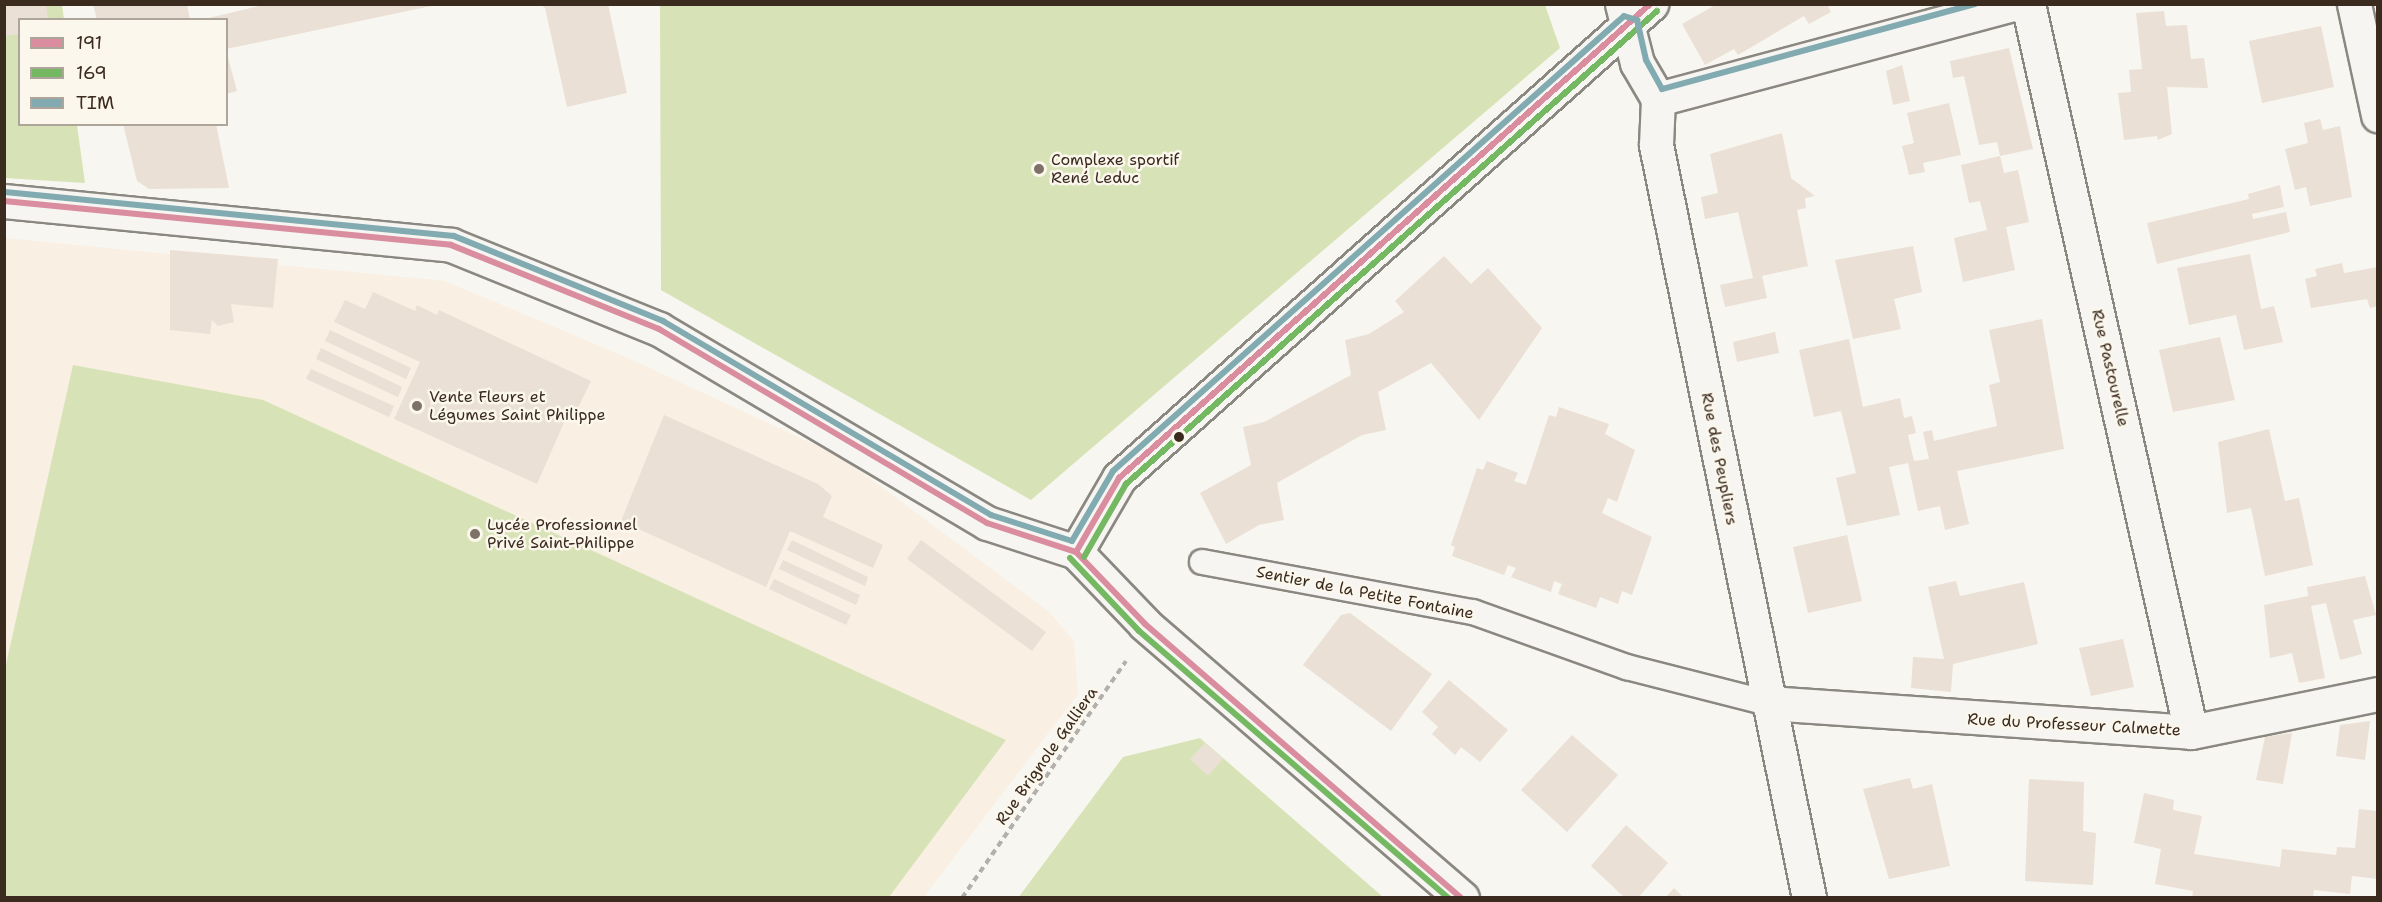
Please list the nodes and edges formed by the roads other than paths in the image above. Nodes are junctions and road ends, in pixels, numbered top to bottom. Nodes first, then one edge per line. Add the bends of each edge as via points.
1 (2012, 4) edge
2 (2028, 4) edge
3 (2354, 4) edge
4 (1634, 11) edge
5 (1658, 99) junction
6 (2378, 115) edge
7 (4, 201) edge
8 (1076, 552) junction
9 (1202, 562) dead end
10 (2378, 694) edge
11 (1768, 703) junction
12 (2191, 732) junction
13 (1462, 897) edge
14 (1809, 897) edge

1 - 5 street
2 - 12 street, Rue Pastourelle
3 - 6 street
4 - 5 street via 1637,63
4 - 8 street via 1119,478
5 - 11 street, Rue des Peupliers via 1656,145
7 - 8 street via 451,245 659,329 987,523
8 - 13 street via 1145,624
9 - 11 lane, Sentier de la Petite Fontaine via 1473,612 1627,667
10 - 12 street, Rue du Professeur Calmette
11 - 12 street, Rue du Professeur Calmette
11 - 14 street, Rue des Peupliers

